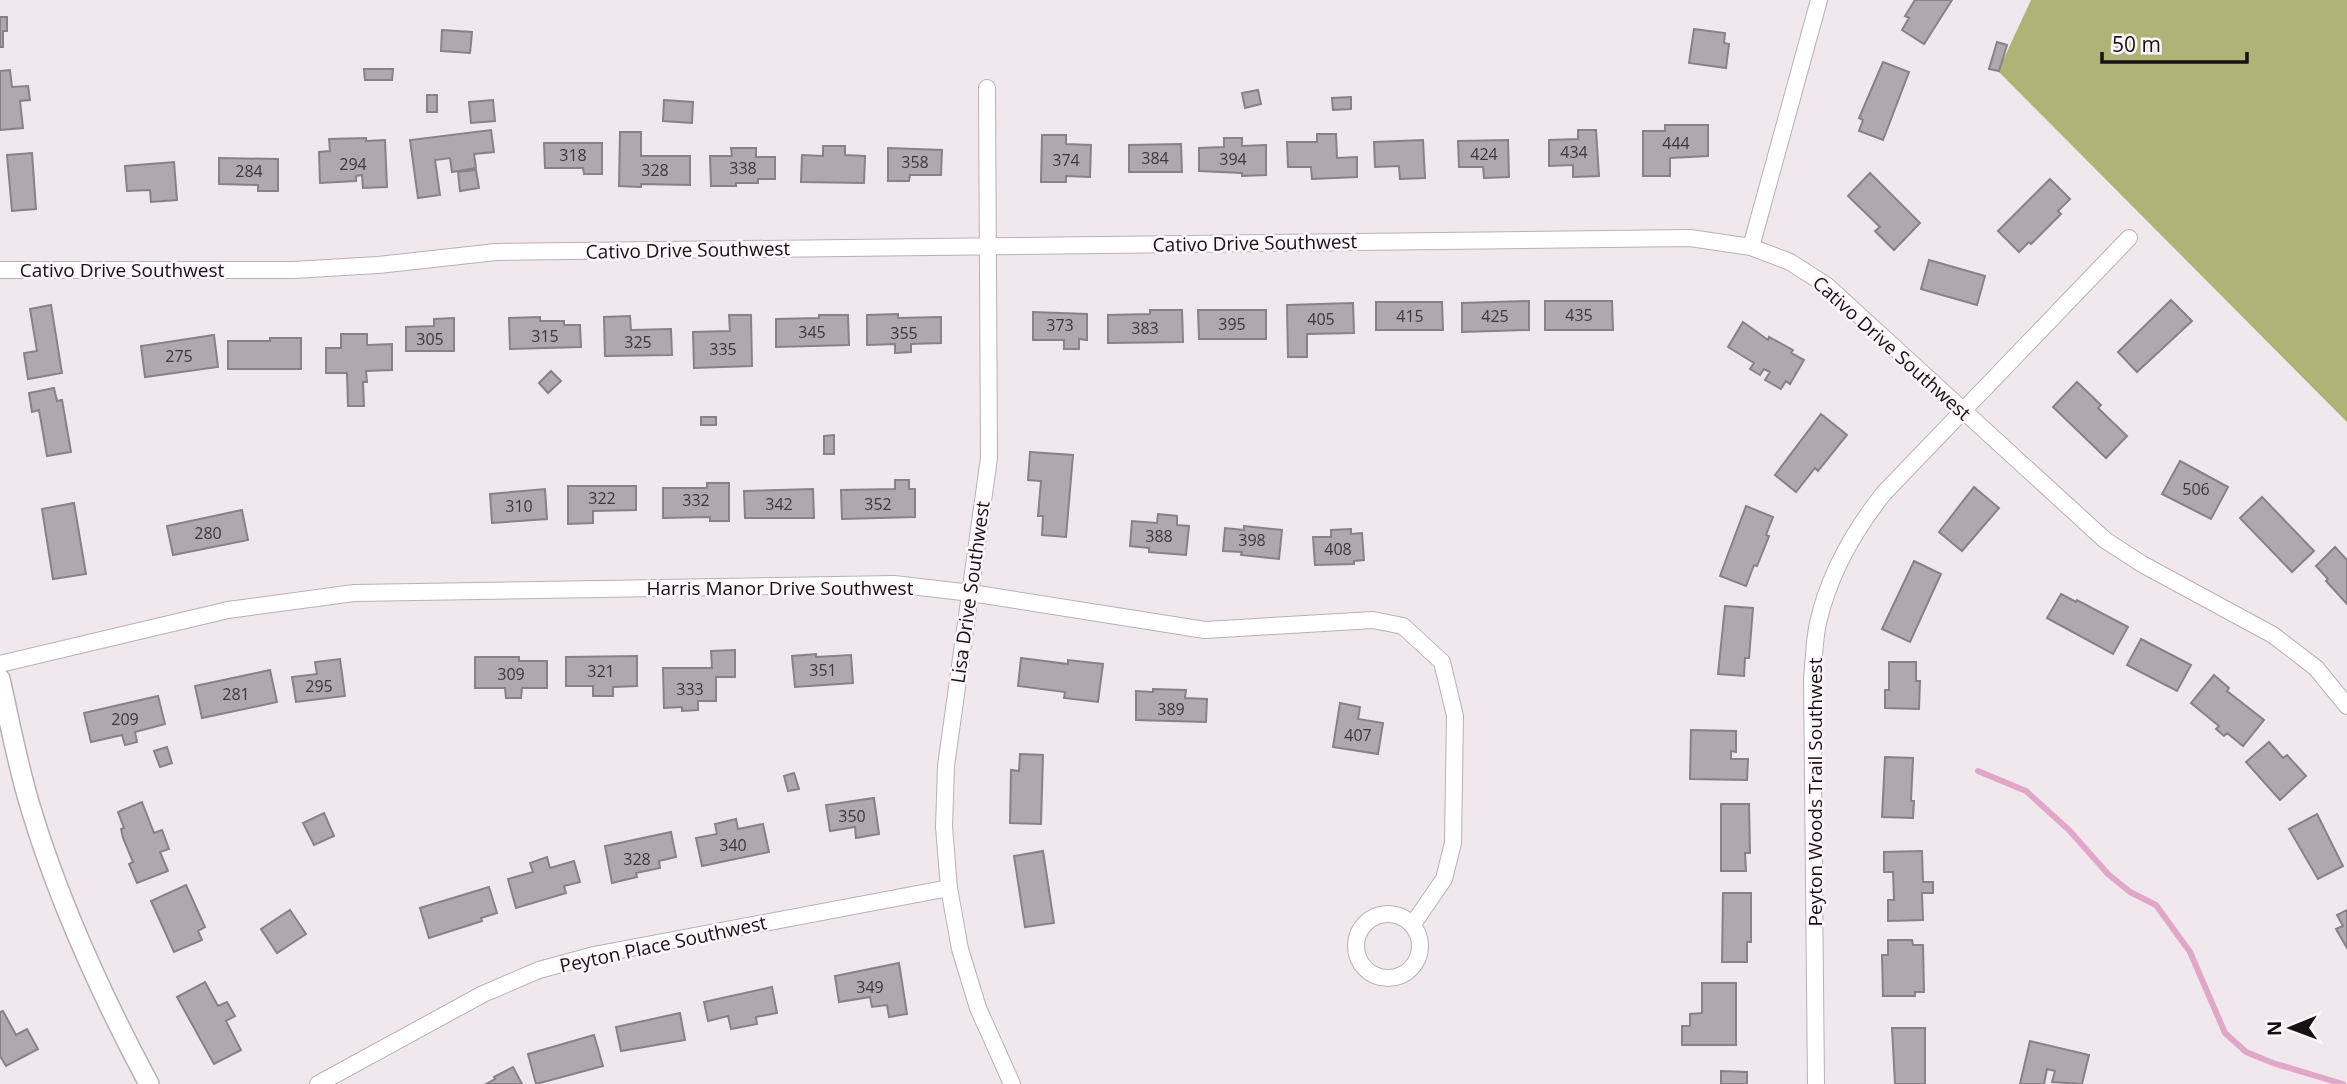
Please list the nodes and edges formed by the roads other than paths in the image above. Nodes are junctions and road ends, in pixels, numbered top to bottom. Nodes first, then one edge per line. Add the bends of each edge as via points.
1 (1819, 0) edge
2 (986, 88) dead end
3 (2129, 238) dead end
4 (988, 246) junction
5 (1751, 247) junction
6 (0, 270) edge
7 (1962, 411) junction
8 (971, 593) junction
9 (0, 664) edge
10 (0, 679) edge
11 (2347, 706) edge
12 (949, 888) junction
13 (1413, 924) junction
14 (149, 1084) edge
15 (318, 1084) edge
16 (1012, 1084) edge
17 (1816, 1084) edge

1 - 5 street
2 - 4 street, Lisa Drive Southwest
3 - 7 street, Peyton Woods Trail Southwest
4 - 5 street, Cativo Drive Southwest via 1690,238
4 - 6 street, Cativo Drive Southwest via 496,252 293,270
4 - 8 street, Lisa Drive Southwest via 989,458
5 - 7 street, Cativo Drive Southwest via 1790,262 1826,285
7 - 11 street, Cativo Drive Southwest via 2105,540 2273,635 2316,668
7 - 17 street, Peyton Woods Trail Southwest via 1860,522 1833,573 1818,624 1812,678
8 - 9 street, Harris Manor Drive Southwest via 894,584 354,593 228,610
8 - 12 street, Lisa Drive Southwest via 946,766
8 - 13 street, Harris Manor Drive Southwest via 1205,630 1373,620 1403,626 1442,662 1455,716 1453,843 1444,879
10 - 14 street via 30,808 66,910
12 - 15 street, Peyton Place Southwest via 594,955 539,970 483,994
12 - 16 street, Lisa Drive Southwest via 960,949 978,1008
13 - 13 street via 1390,913 1367,921 1356,944 1364,967 1386,978 1410,970 1421,948

